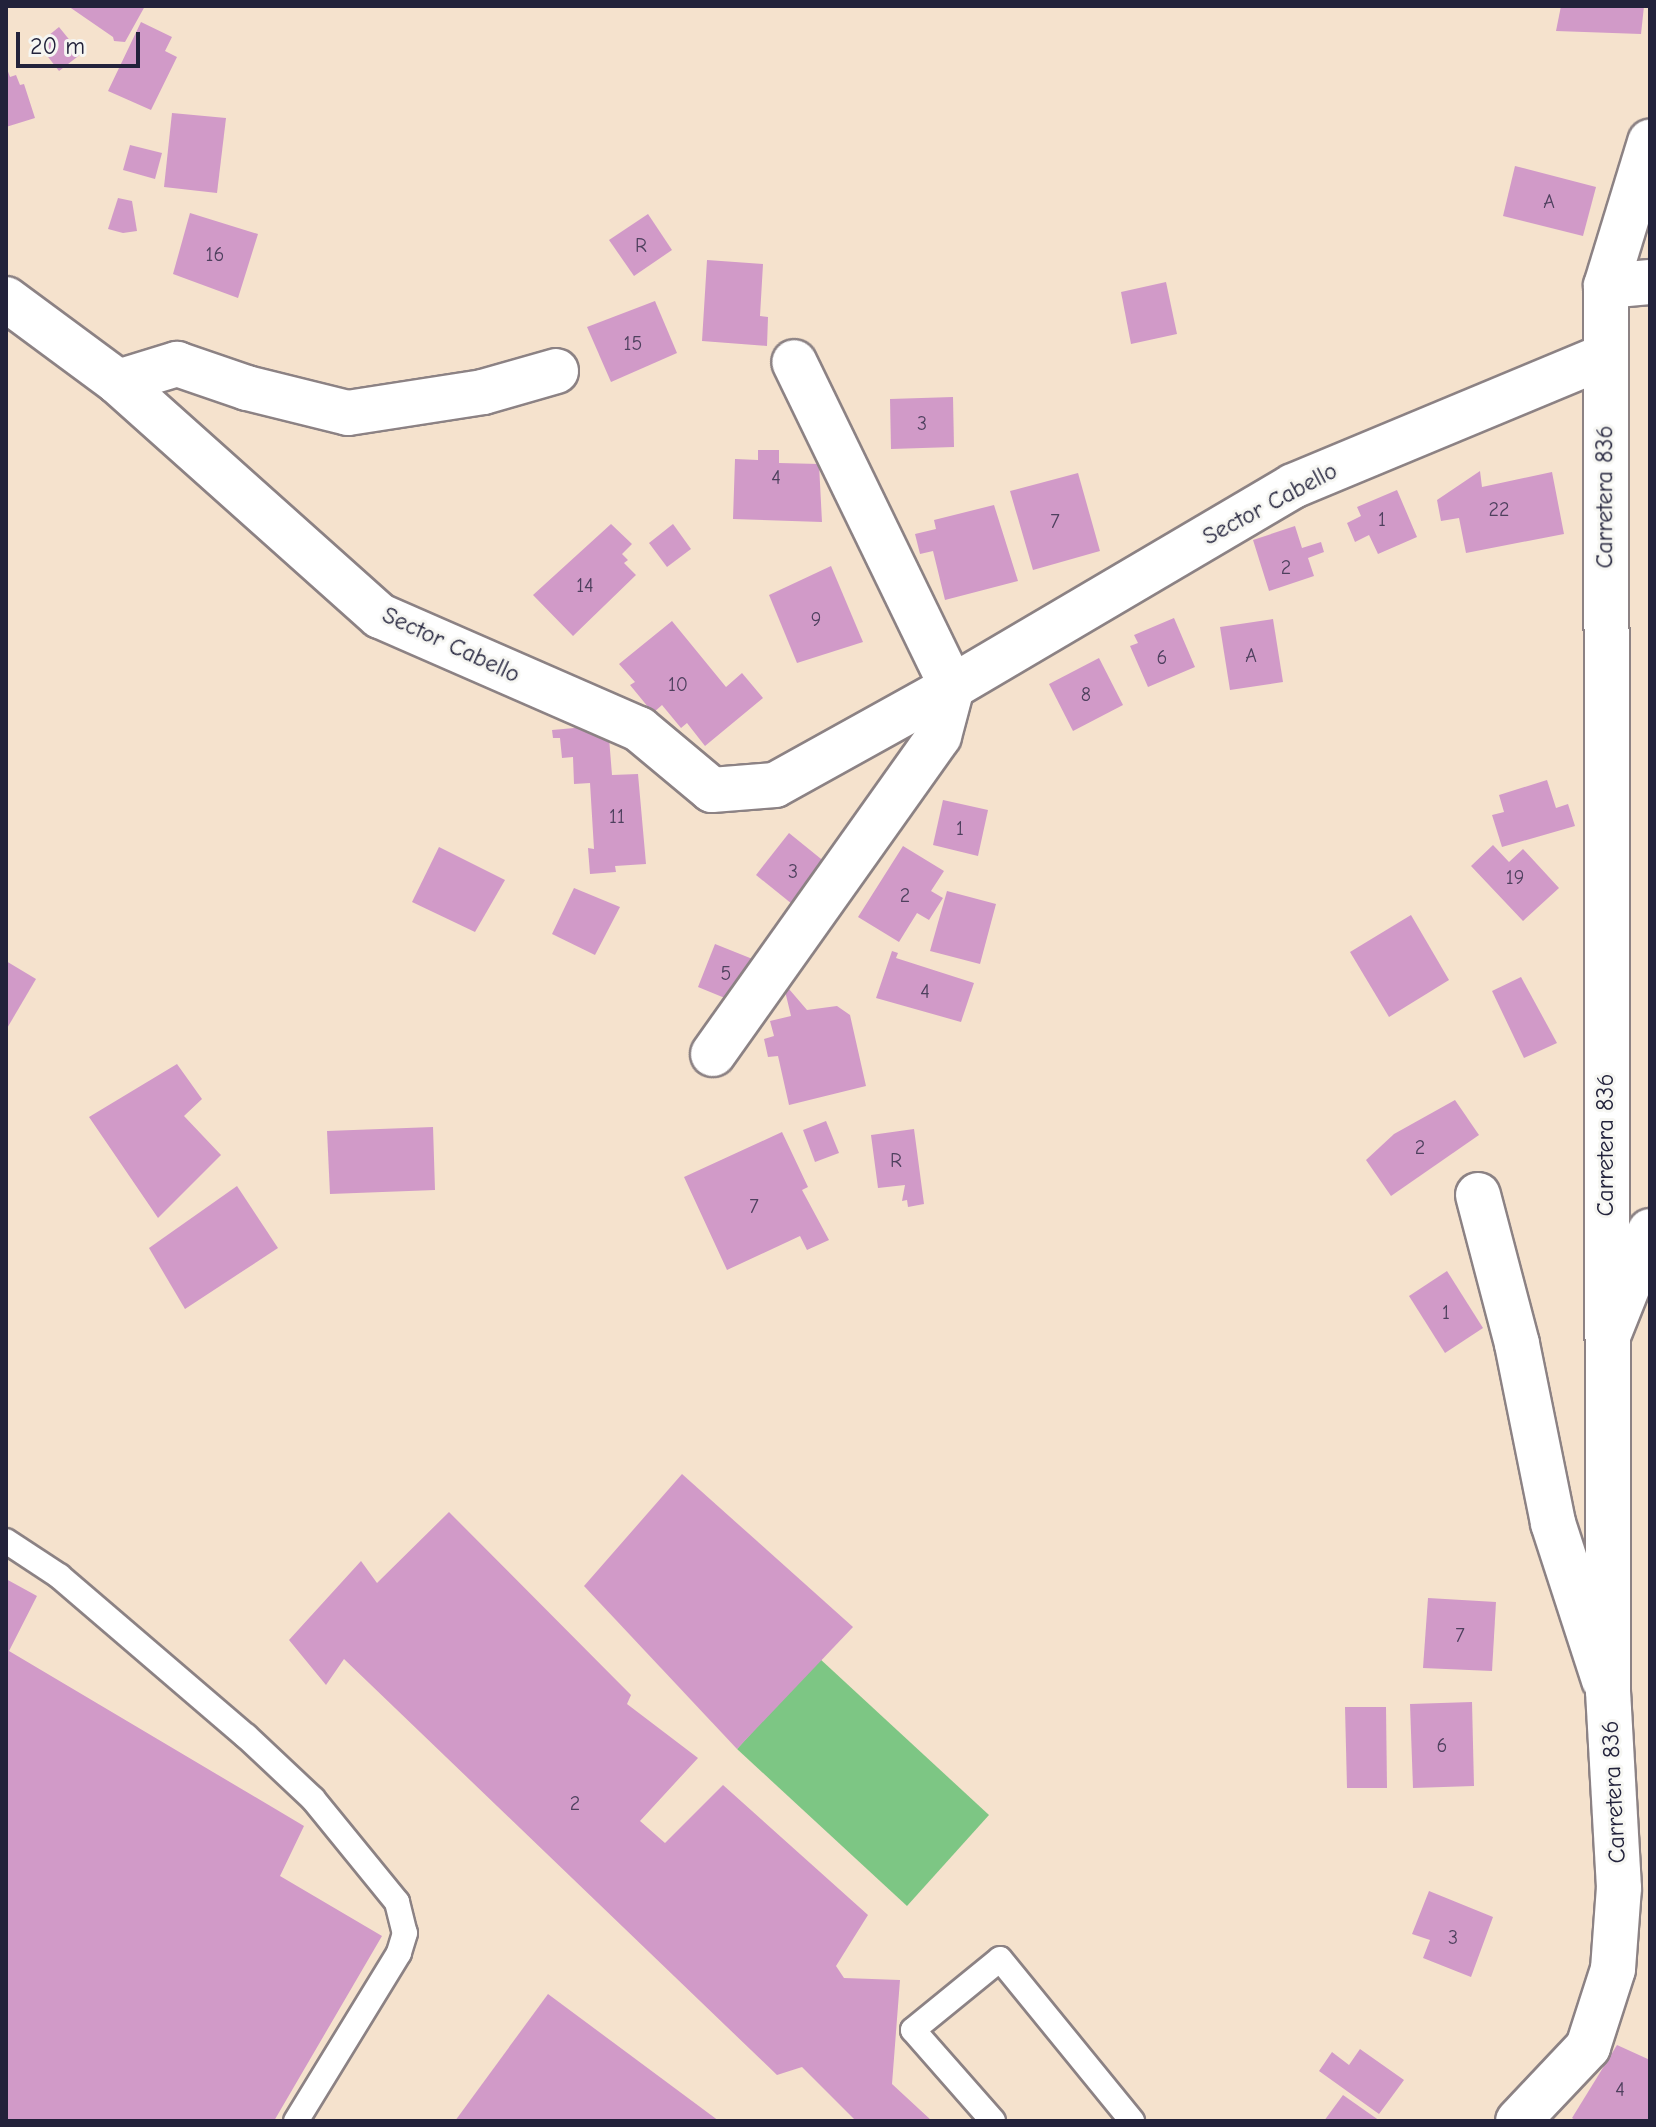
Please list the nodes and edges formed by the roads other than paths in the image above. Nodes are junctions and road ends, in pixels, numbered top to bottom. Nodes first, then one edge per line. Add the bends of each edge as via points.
1 (1650, 142) edge
2 (1650, 282) edge
3 (1606, 286) junction
4 (6, 299) edge
5 (1605, 356) junction
6 (794, 362) dead end
7 (556, 371) dead end
8 (118, 382) junction
9 (952, 687) junction
10 (713, 1054) dead end
11 (1478, 1195) dead end
12 (1650, 1231) edge
13 (1607, 1338) junction
14 (6, 1541) edge
15 (1608, 1691) junction
16 (296, 2121) edge
17 (993, 2121) edge
18 (1132, 2121) edge
19 (1518, 2121) edge

1 - 3 street, Carretera 836
2 - 3 street
3 - 5 street, Carretera 836
4 - 8 street, Sector Cabello
5 - 9 street, Sector Cabello via 1293,486
5 - 13 street, Carretera 836
6 - 9 street
7 - 8 street via 483,392 348,413 177,364
8 - 9 street, Sector Cabello via 380,616 639,729 712,790 775,785
9 - 10 street via 939,736
11 - 15 street via 1517,1344 1553,1523
12 - 13 street
13 - 15 street, Carretera 836
14 - 16 lane via 59,1576 246,1736 313,1799 397,1902 405,1933 399,1953
15 - 19 street, Carretera 836 via 1619,1888 1613,1969 1588,2047
17 - 18 lane via 913,2030 1000,1959

